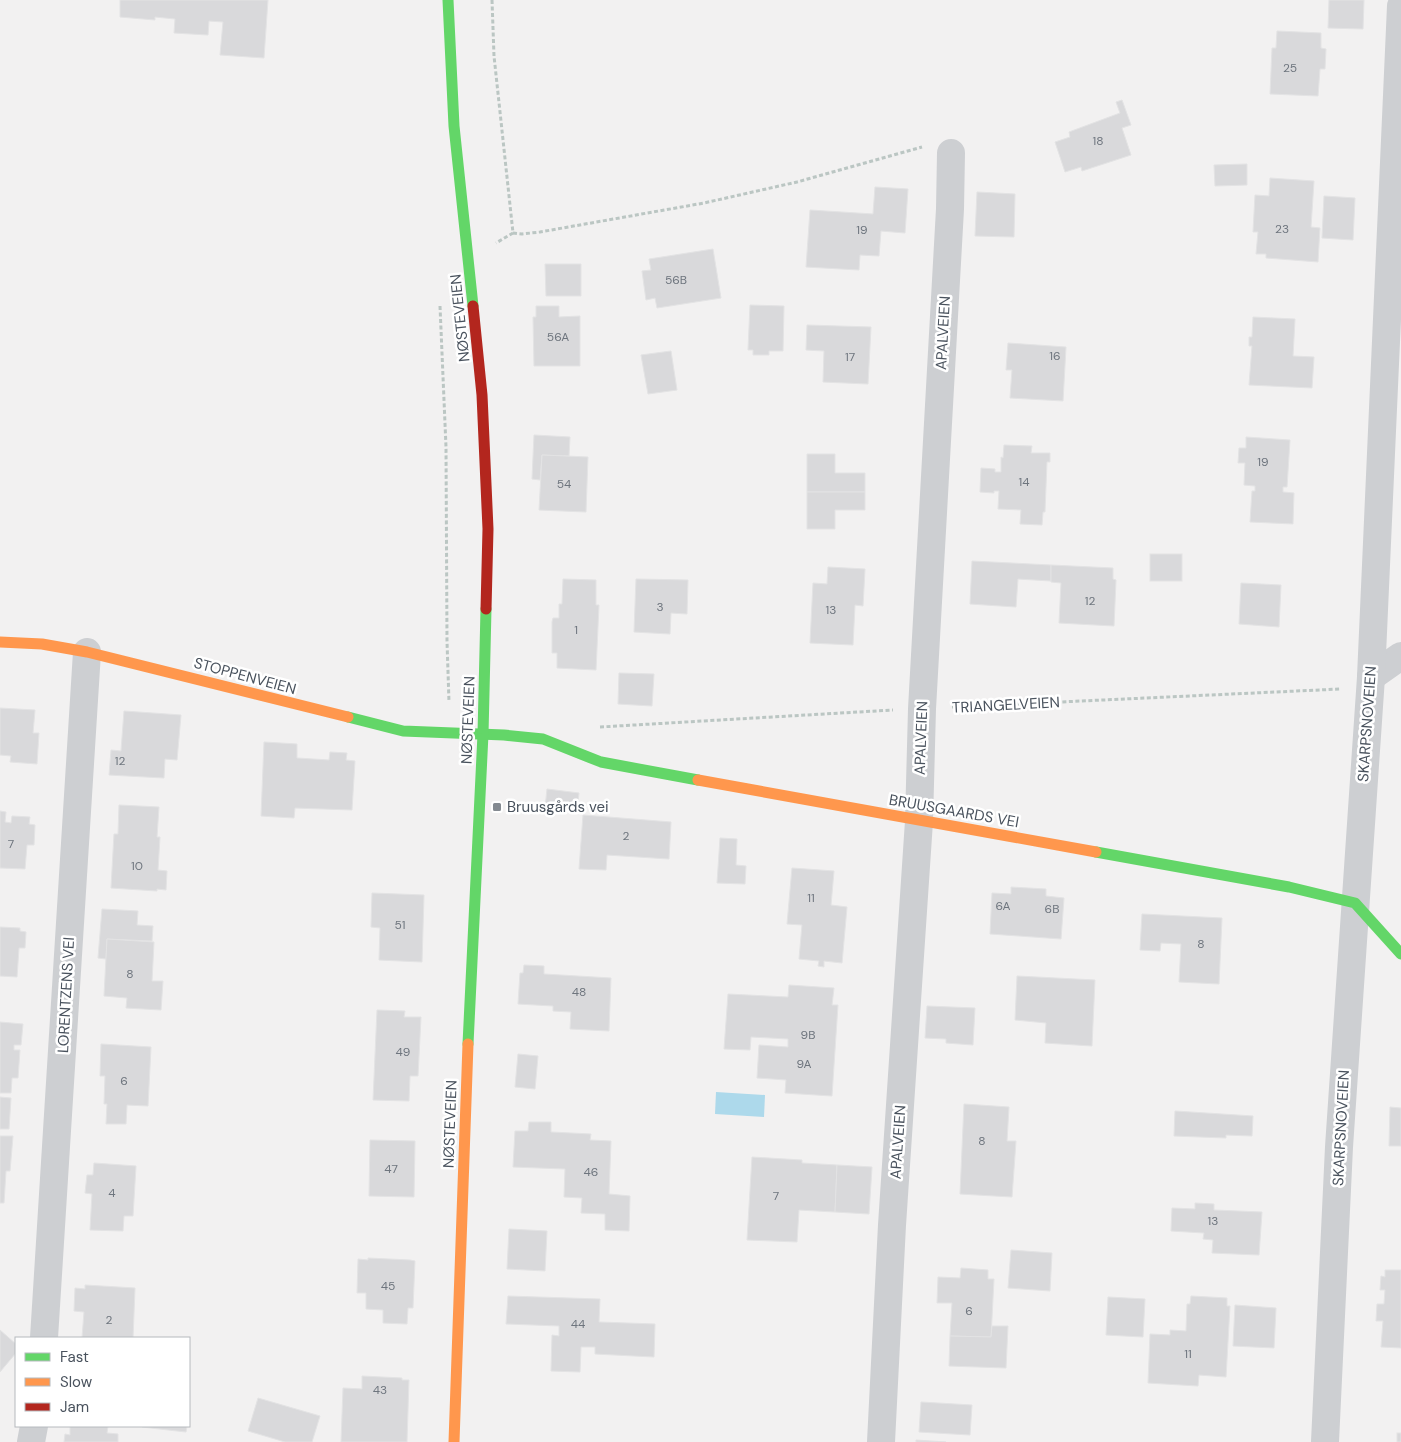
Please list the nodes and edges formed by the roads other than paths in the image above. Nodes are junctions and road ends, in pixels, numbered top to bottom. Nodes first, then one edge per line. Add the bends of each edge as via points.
1 (448, 0) edge
2 (1401, 6) edge
3 (951, 153) road end
4 (0, 642) edge
5 (86, 652) junction
6 (1401, 656) edge
7 (1371, 677) junction
8 (483, 734) junction
9 (919, 821) junction
10 (1355, 903) junction
11 (1401, 954) edge
12 (44, 1337) edge
13 (34, 1427) edge
14 (31, 1442) edge
15 (454, 1442) edge
16 (881, 1442) edge
17 (1325, 1442) edge

1 - 8 street, NØSTEVEIEN via 454,126 478,346 485,446 488,529
2 - 7 street, SKARPSNOVEIEN
3 - 9 street, APALVEIEN
4 - 5 street, STOPPENVEIEN via 42,644
5 - 8 street, STOPPENVEIEN via 403,730
5 - 12 street, LORENTZENS VEI
6 - 7 street
7 - 10 street, SKARPSNOVEIEN
8 - 9 street, BRUUSGAARDS VEI via 544,739 600,762
8 - 15 street, NØSTEVEIEN via 464,1134
9 - 10 street, BRUUSGAARDS VEI via 1240,877
9 - 16 street, APALVEIEN
10 - 11 street
10 - 17 street, SKARPSNOVEIEN
13 - 14 street

